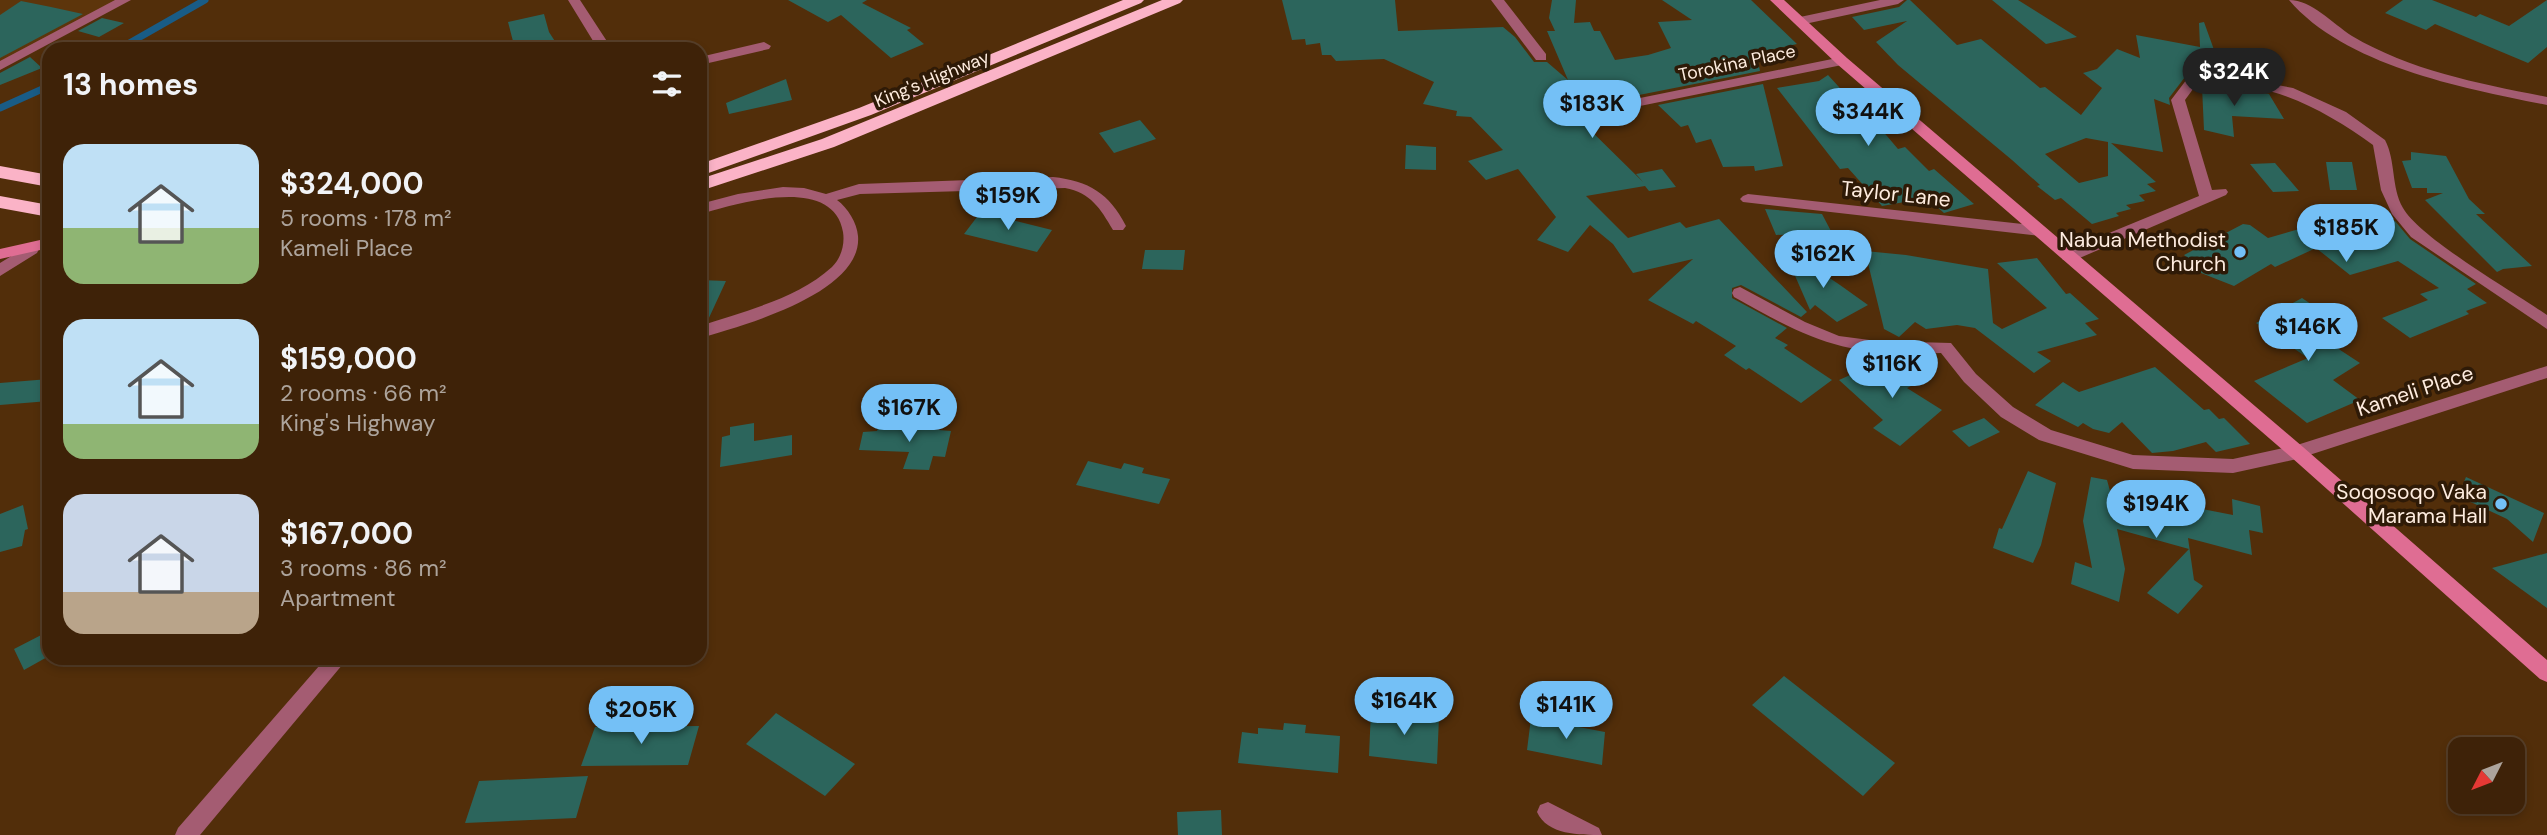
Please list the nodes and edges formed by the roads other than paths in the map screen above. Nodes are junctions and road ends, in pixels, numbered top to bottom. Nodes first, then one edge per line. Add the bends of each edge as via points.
1 (125, 0) edge
2 (574, 0) edge
3 (1136, 0) edge
4 (1175, 0) edge
5 (1497, 0) edge
6 (1776, 0) edge
7 (1898, 0) edge
8 (2295, 0) edge
9 (1869, 3) edge
10 (1800, 21) junction
11 (45, 42) edge
12 (601, 42) edge
13 (42, 44) edge
14 (764, 46) dead end
15 (1541, 57) dead end
16 (707, 59) edge
17 (1842, 61) junction
18 (0, 66) edge
19 (2547, 101) edge
20 (1640, 102) dead end
21 (707, 167) edge
22 (0, 172) edge
23 (42, 180) edge
24 (707, 184) edge
25 (825, 199) junction
26 (1748, 199) dead end
27 (0, 202) edge
28 (707, 207) edge
29 (42, 210) edge
30 (1118, 226) dead end
31 (2040, 231) junction
32 (42, 245) edge
33 (31, 249) junction
34 (0, 254) edge
35 (2069, 256) junction
36 (0, 271) edge
37 (1740, 293) dead end
38 (2547, 323) edge
39 (707, 329) edge
40 (2547, 372) edge
41 (2297, 452) junction
42 (332, 665) edge
43 (2547, 673) edge
44 (1548, 812) dead end
45 (186, 835) edge
46 (1591, 835) edge

1 - 11 street
2 - 12 street
3 - 21 highway, King's Highway via 881,104
4 - 24 highway, King's Highway via 828,143
5 - 15 street
6 - 10 main road
7 - 9 street
8 - 19 street via 2352,41 2419,71
9 - 10 street
10 - 17 main road
13 - 18 street
14 - 16 street
17 - 20 street, Torokina Place
17 - 31 main road
22 - 23 highway
25 - 28 street via 774,192
25 - 30 street via 859,189 1066,183 1104,200
25 - 39 street via 846,217 850,233 847,259 837,271 804,291
26 - 31 street, Taylor Lane
27 - 29 highway
31 - 35 main road
32 - 33 main road
33 - 34 main road
33 - 36 street
35 - 38 street via 2214,195 2178,100 2192,82 2219,78 2288,91 2341,115 2380,143 2388,190 2397,211 2416,233
35 - 41 main road
37 - 41 street, Kameli Place via 1840,342 1945,347 2007,412 2045,435 2133,462 2233,466
40 - 41 street, Kameli Place
41 - 43 main road
42 - 45 street
44 - 46 street

